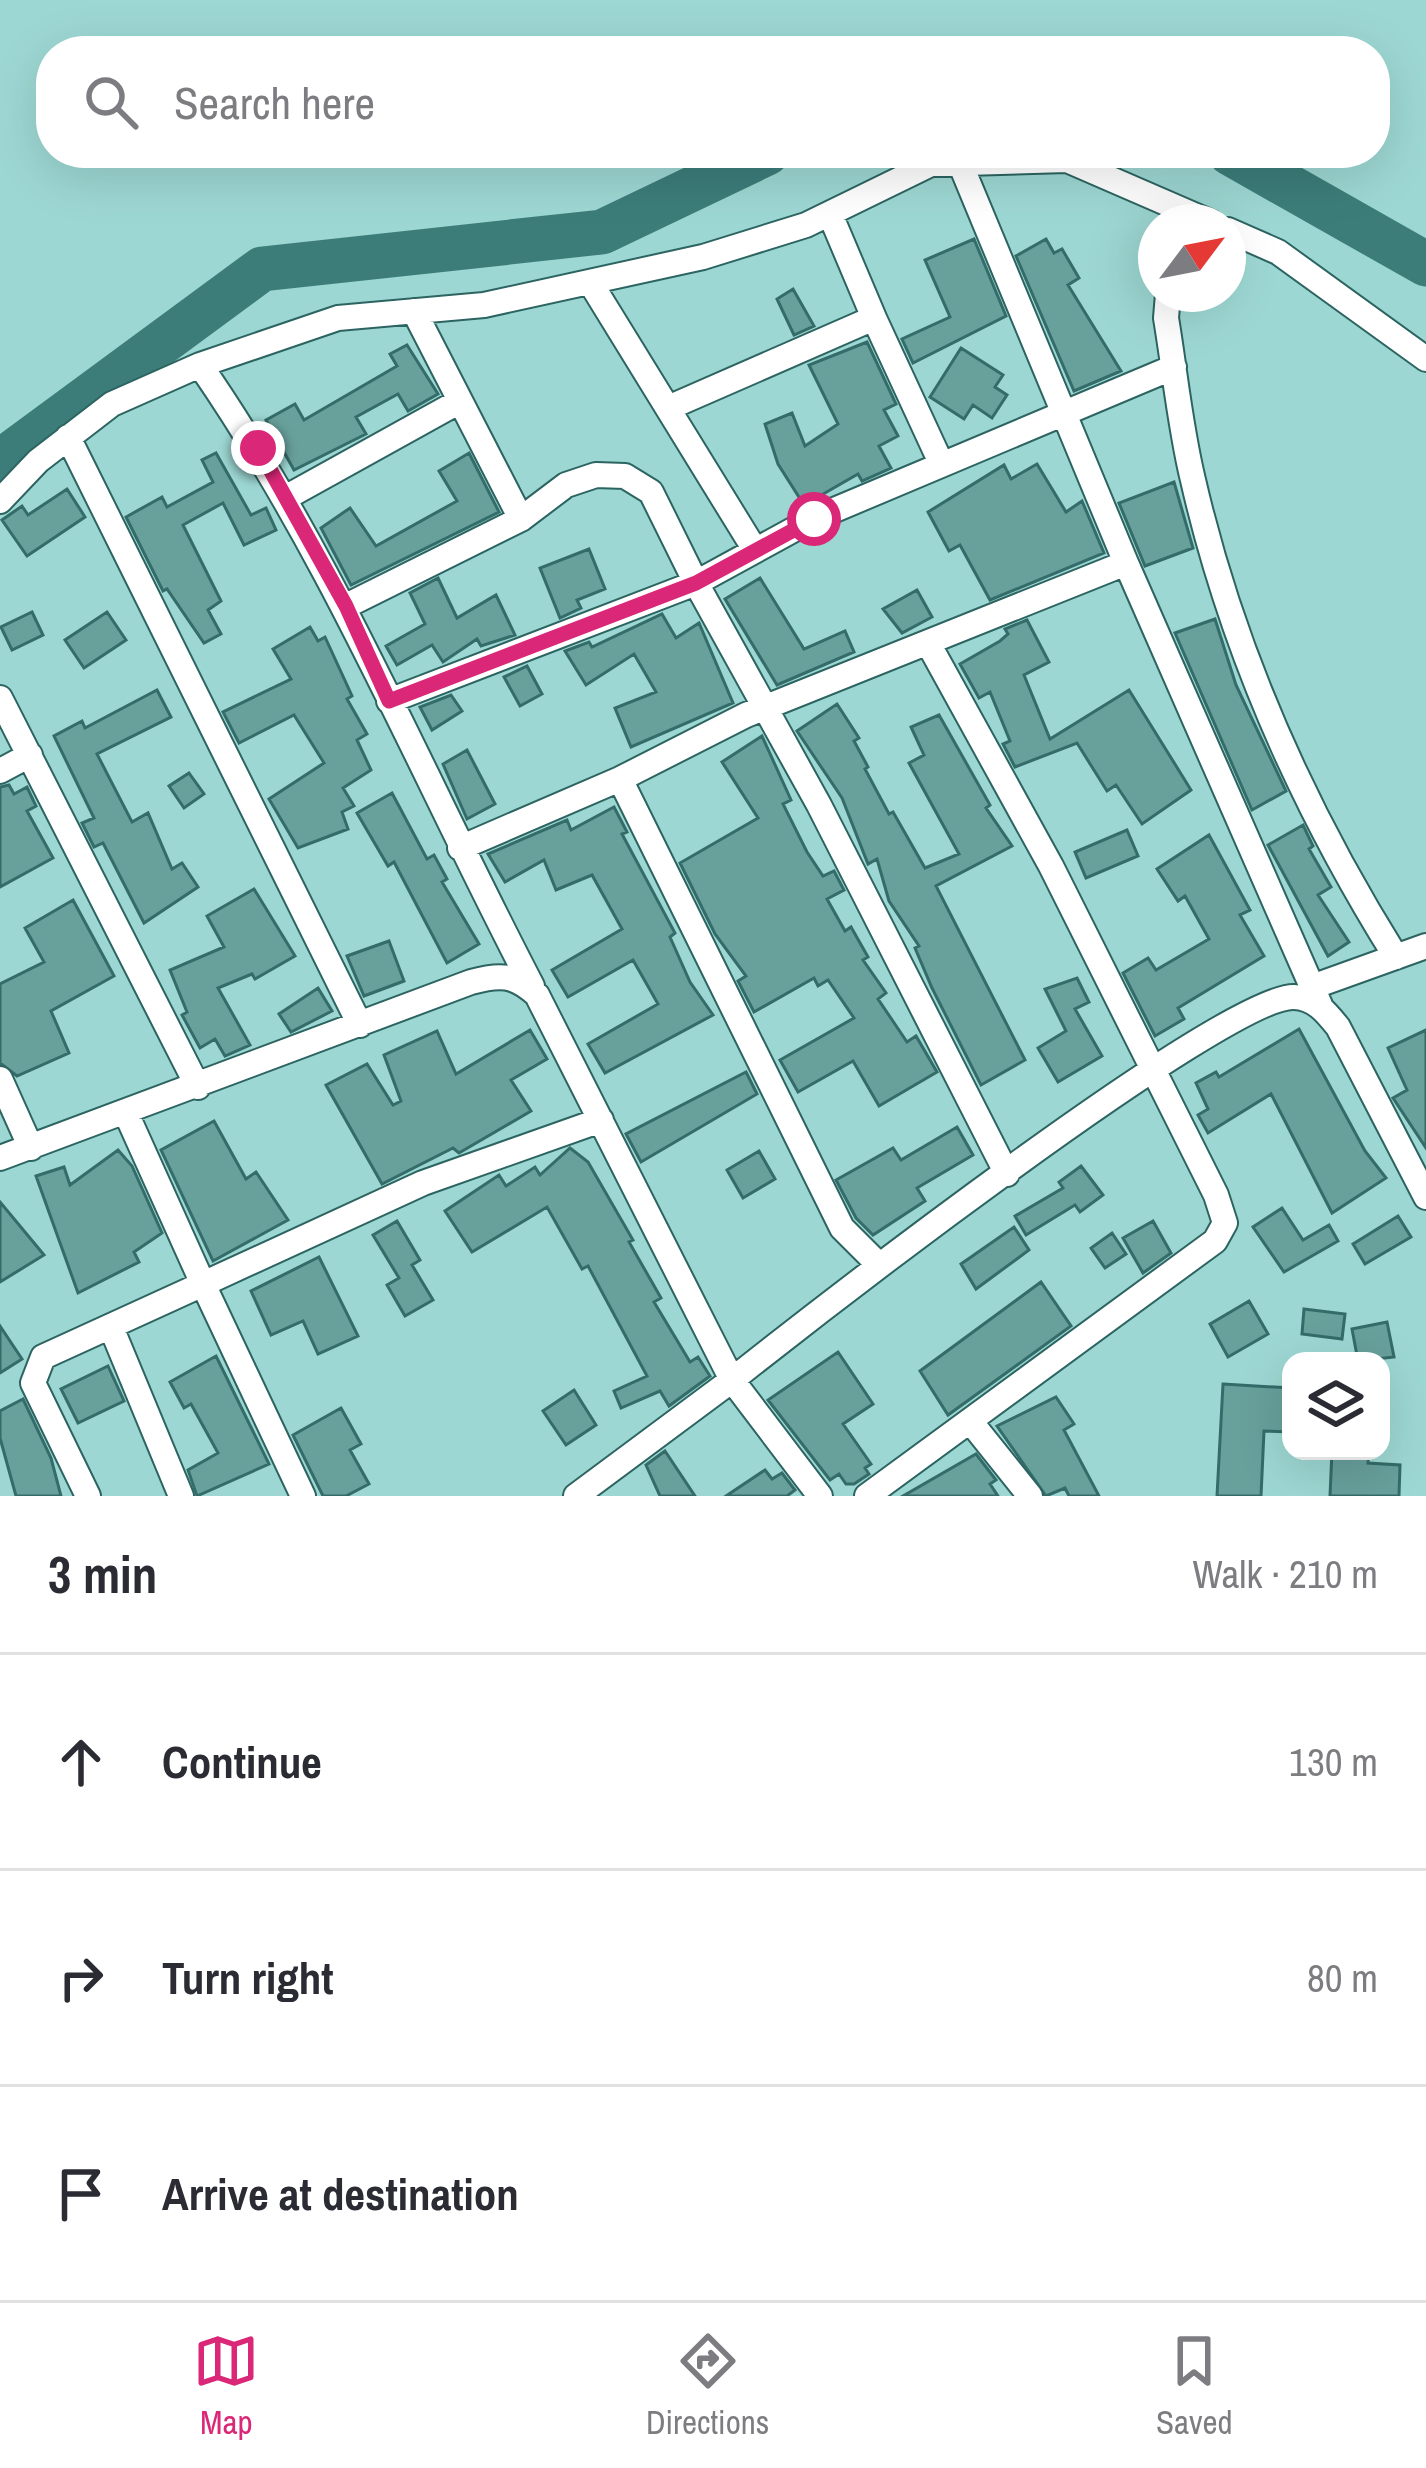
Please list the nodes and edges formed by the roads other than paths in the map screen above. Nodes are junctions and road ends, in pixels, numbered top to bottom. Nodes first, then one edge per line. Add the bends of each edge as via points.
1 (923, 168) edge
2 (962, 168) edge
3 (1083, 168) edge
4 (1154, 204) edge
5 (830, 214) junction
6 (1246, 238) edge
7 (590, 282) junction
8 (414, 311) junction
9 (1169, 312) edge
10 (874, 318) junction
11 (1426, 359) edge
12 (200, 364) junction
13 (1174, 367) junction
14 (460, 400) junction
15 (668, 408) junction
16 (1064, 410) junction
17 (68, 437) junction
18 (941, 463) junction
19 (285, 498) junction
20 (0, 501) edge
21 (520, 519) junction
22 (755, 550) junction
23 (1126, 563) junction
24 (696, 583) junction
25 (346, 606) junction
26 (928, 643) junction
27 (0, 698) edge
28 (389, 701) junction
29 (765, 708) junction
30 (30, 755) junction
31 (0, 771) edge
32 (620, 779) junction
33 (460, 848) junction
34 (1426, 946) edge
35 (1396, 957) junction
36 (537, 995) junction
37 (1316, 996) junction
38 (360, 1025) junction
39 (1154, 1072) junction
40 (0, 1079) edge
41 (198, 1087) junction
42 (126, 1113) junction
43 (601, 1120) junction
44 (31, 1148) junction
45 (0, 1158) edge
46 (1007, 1174) junction
47 (1426, 1198) edge
48 (878, 1264) junction
49 (203, 1284) junction
50 (111, 1327) junction
51 (732, 1380) junction
52 (970, 1420) junction
53 (88, 1496) edge
54 (181, 1496) edge
55 (303, 1496) edge
56 (576, 1496) edge
57 (820, 1496) edge
58 (867, 1496) edge
59 (1030, 1496) edge

1 - 5 street
2 - 16 street
3 - 4 street
5 - 7 street
5 - 10 street
6 - 11 street via 1278,252
7 - 8 street
7 - 15 street
8 - 12 street via 338,317
8 - 14 street
9 - 13 street
10 - 15 street
10 - 18 street
12 - 17 street via 112,404
12 - 19 street
13 - 16 street
13 - 35 street via 1192,479 1238,633 1289,765
14 - 19 street
14 - 21 street
15 - 22 street
16 - 18 street
16 - 23 street
17 - 20 street
17 - 38 street
18 - 22 street
19 - 25 street
21 - 24 street via 566,484 625,476 651,492
21 - 25 street
22 - 24 street
23 - 26 street
23 - 37 street
24 - 28 street
24 - 29 street
25 - 28 street
26 - 29 street
26 - 39 street
27 - 30 street
28 - 33 street
29 - 32 street
29 - 46 street
30 - 31 street
30 - 41 street
32 - 33 street
32 - 48 street via 842,1228
33 - 36 street
34 - 35 street
35 - 37 street
36 - 38 street via 519,978 497,975
36 - 43 street
37 - 39 street via 1283,999
37 - 47 street
38 - 41 street
39 - 46 street
39 - 52 street via 1225,1222 1215,1241
40 - 44 street
41 - 42 street
42 - 44 street
42 - 49 street
43 - 49 street via 423,1183
43 - 51 street
44 - 45 street
46 - 48 street
48 - 51 street
49 - 50 street
49 - 55 street
50 - 53 street via 43,1357 32,1375
50 - 54 street
51 - 56 street
51 - 57 street
52 - 58 street
52 - 59 street

